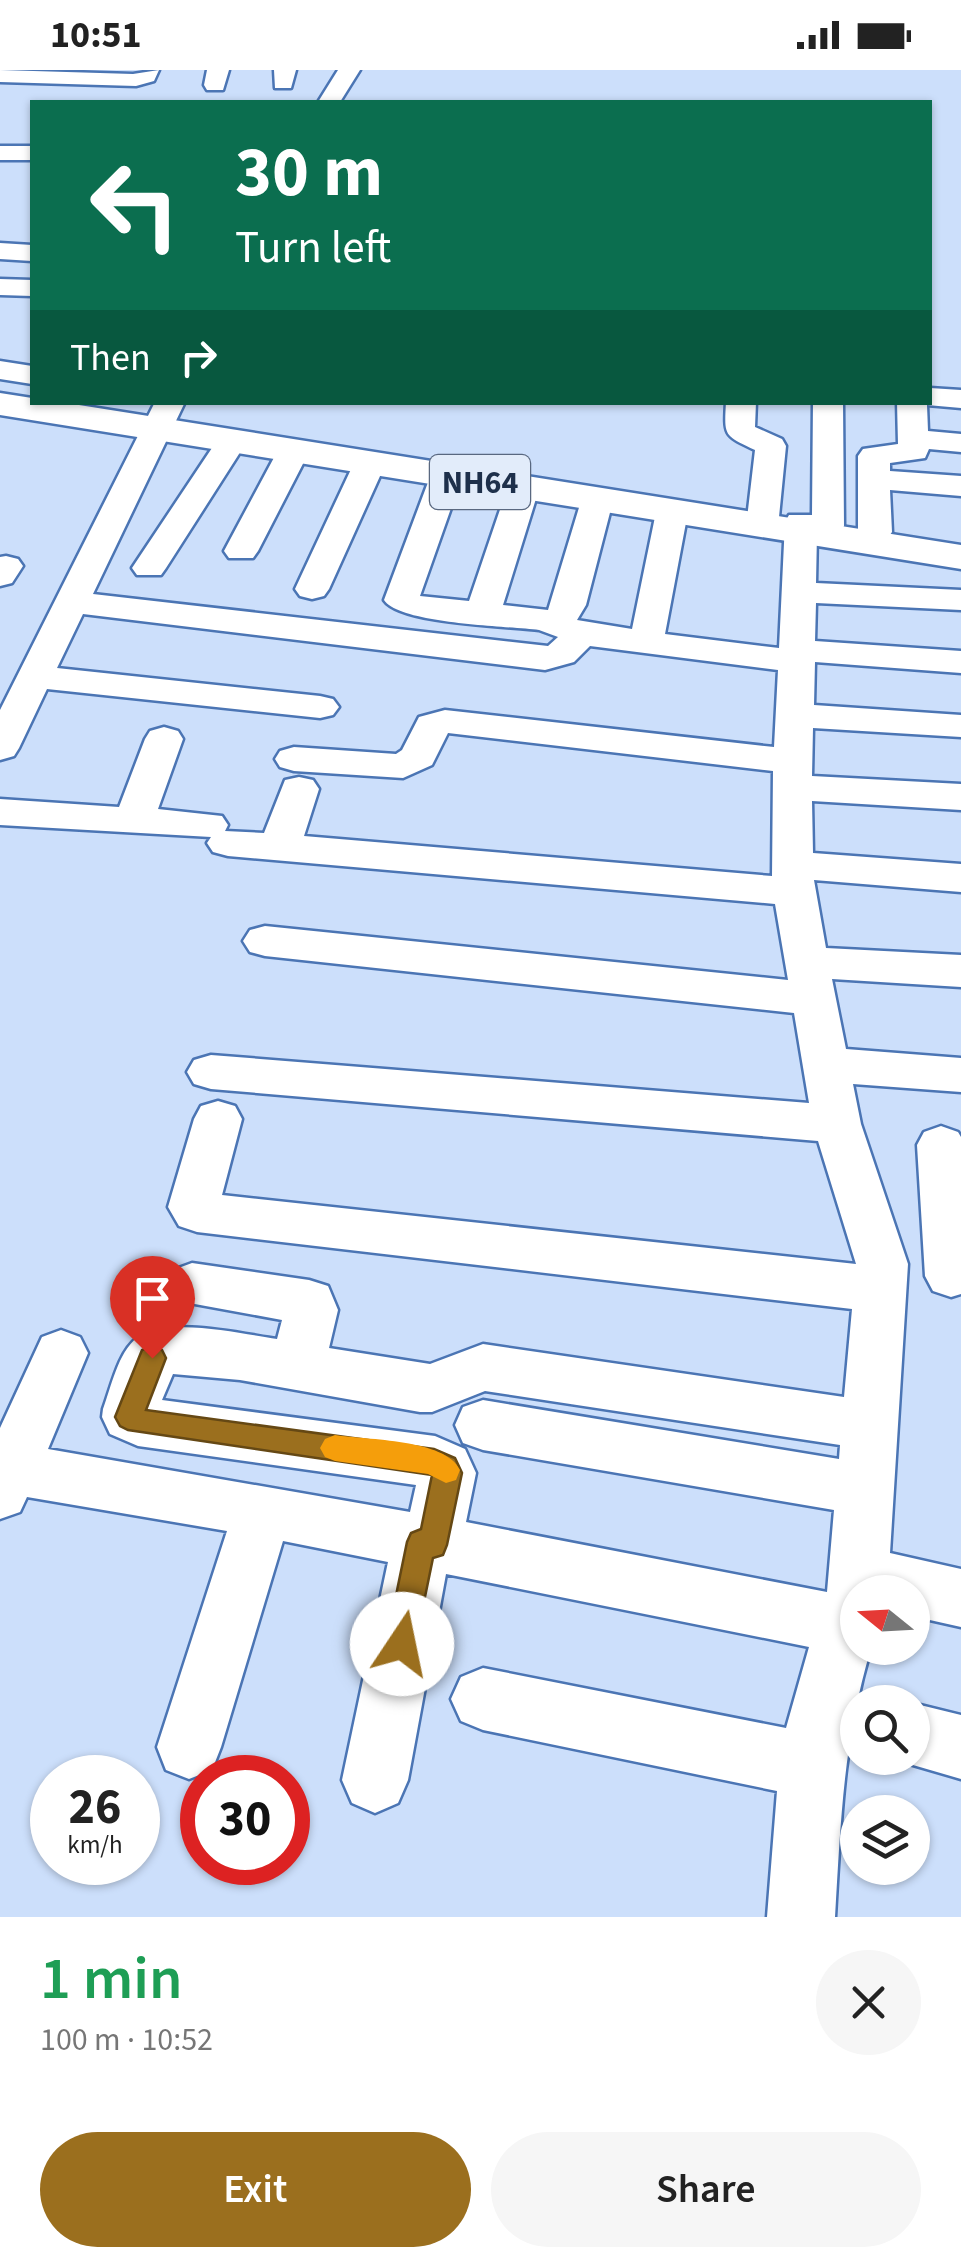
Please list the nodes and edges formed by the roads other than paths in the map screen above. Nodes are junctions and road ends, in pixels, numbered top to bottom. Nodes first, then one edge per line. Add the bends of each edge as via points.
1 (148, 70) edge
2 (349, 70) edge
3 (364, 70) edge
4 (0, 76) edge
5 (45, 78) junction
6 (102, 79) junction
7 (34, 100) edge
8 (89, 100) edge
9 (330, 100) edge
10 (0, 153) edge
11 (30, 153) edge
12 (0, 251) edge
13 (30, 252) edge
14 (0, 370) edge
15 (30, 375) edge
16 (0, 389) edge
17 (30, 394) edge
18 (932, 396) edge
19 (961, 399) edge
20 (0, 404) edge
21 (102, 405) edge
22 (741, 405) edge
23 (827, 405) edge
24 (912, 405) edge
25 (163, 416) edge
26 (915, 439) junction
27 (230, 442) junction
28 (961, 443) edge
29 (294, 452) junction
30 (369, 464) junction
31 (446, 477) junction
32 (961, 486) edge
33 (523, 489) junction
34 (598, 500) junction
35 (672, 512) junction
36 (961, 516) edge
37 (878, 517) junction
38 (791, 524) junction
39 (961, 545) edge
40 (241, 551) dead end
41 (961, 557) edge
42 (149, 568) dead end
43 (312, 589) dead end
44 (818, 593) dead end
45 (892, 597) junction
46 (961, 600) edge
47 (71, 602) junction
48 (483, 613) junction
49 (569, 628) junction
50 (649, 631) dead end
51 (796, 656) junction
52 (961, 662) edge
53 (35, 677) junction
54 (320, 707) dead end
55 (961, 726) edge
56 (164, 739) dead end
57 (0, 748) edge
58 (794, 755) junction
59 (961, 798) edge
60 (0, 812) edge
61 (134, 820) junction
62 (280, 846) junction
63 (961, 878) edge
64 (793, 879) junction
65 (265, 941) dead end
66 (961, 971) edge
67 (810, 981) junction
68 (826, 1065) junction
69 (961, 1075) edge
70 (838, 1124) junction
71 (942, 1145) dead end
72 (881, 1277) junction
73 (956, 1277) edge
74 (192, 1286) dead end
75 (61, 1353) dead end
76 (297, 1367) junction
77 (483, 1425) dead end
78 (869, 1425) junction
79 (3, 1476) edge
80 (864, 1488) junction
81 (263, 1510) junction
82 (427, 1544) junction
83 (855, 1575) edge
84 (840, 1598) edge
85 (961, 1598) edge
86 (930, 1599) edge
87 (841, 1665) edge
88 (483, 1699) dead end
89 (830, 1732) edge
90 (930, 1739) edge
91 (189, 1747) dead end
92 (961, 1747) edge
93 (375, 1780) dead end
94 (807, 1916) edge

1 - 6 street via 142,79
2 - 3 street
2 - 9 street
4 - 5 street
5 - 6 street
5 - 7 street
6 - 8 street
10 - 11 street
12 - 13 street
14 - 15 street
16 - 17 highway
18 - 19 street
20 - 25 highway, NH64
21 - 25 highway, NH64
22 - 38 street via 740,431 771,446
23 - 38 street
24 - 26 street
25 - 27 highway, NH64
25 - 38 highway, NH64
25 - 47 street
26 - 28 street
26 - 37 street via 910,453 874,456
27 - 29 highway, NH64
27 - 42 street
29 - 30 highway, NH64
29 - 40 street
30 - 31 highway, NH64
30 - 43 street
31 - 33 highway, NH64
31 - 48 street via 401,600
32 - 37 street
33 - 34 highway, NH64
33 - 48 street
34 - 35 highway, NH64
34 - 49 street via 569,604
35 - 38 highway, NH64
35 - 50 street
36 - 37 street
37 - 38 highway, NH64
37 - 39 highway, NH64
37 - 41 highway, NH64
37 - 45 street
38 - 51 street
44 - 45 street
45 - 46 street
47 - 49 street via 545,659 562,654
47 - 53 street
48 - 49 street
49 - 51 street
51 - 52 street
51 - 58 street
53 - 54 street
53 - 57 street
55 - 58 street
56 - 61 street
58 - 59 street
58 - 62 street via 445,722 432,726 418,757 403,766 296,774
58 - 64 street
60 - 61 street
61 - 62 street
62 - 64 street
63 - 64 street
64 - 67 street
65 - 67 street
66 - 67 street
67 - 68 street
68 - 69 street
68 - 70 street
70 - 72 street
70 - 72 street via 214,1096 193,1207
71 - 73 street
72 - 73 street
72 - 78 street
74 - 76 street via 309,1302
75 - 79 street
76 - 78 street via 432,1388 484,1367
76 - 82 street via 161,1350 130,1417 434,1462 447,1473
77 - 80 street
78 - 80 street
79 - 81 street
80 - 83 street
81 - 82 street
81 - 91 street
82 - 84 street
82 - 93 street
85 - 86 street
87 - 89 street
88 - 89 street
89 - 94 street
90 - 92 street

